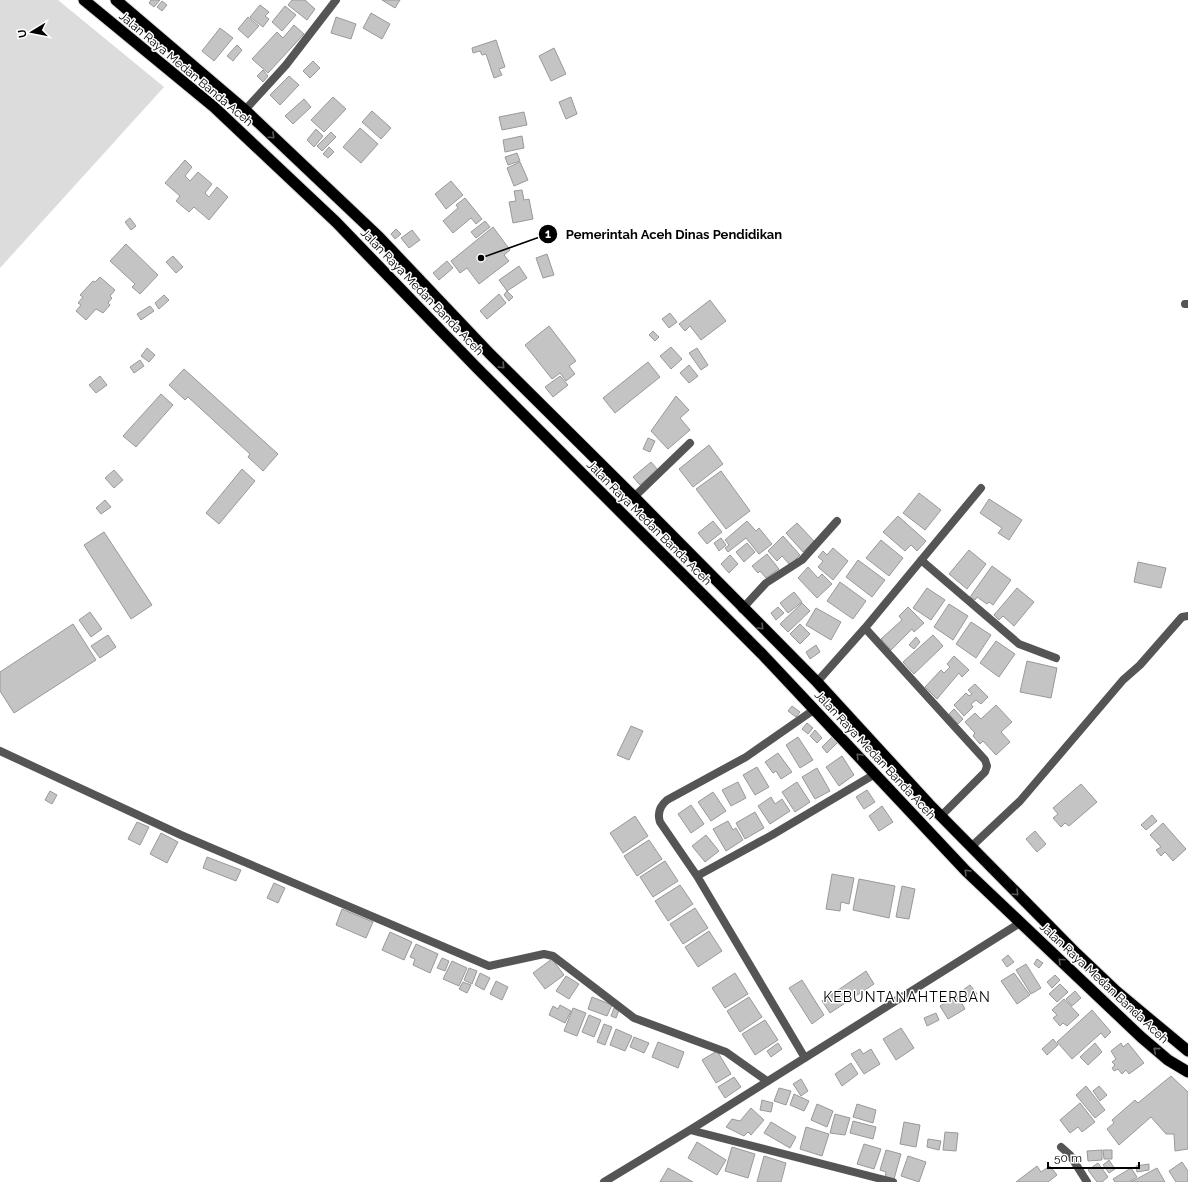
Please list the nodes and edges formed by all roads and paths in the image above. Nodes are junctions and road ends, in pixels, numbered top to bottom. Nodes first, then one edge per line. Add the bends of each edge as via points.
1 (84, 0) edge
2 (116, 0) edge
3 (336, 0) edge
4 (244, 110) junction
5 (490, 354) junction
6 (476, 367) junction
7 (690, 443) dead end
8 (981, 488) dead end
9 (634, 497) junction
10 (837, 522) dead end
11 (682, 547) junction
12 (921, 560) junction
13 (669, 562) junction
14 (742, 608) junction
15 (1188, 616) edge
16 (865, 628) junction
17 (1056, 658) dead end
18 (817, 682) junction
19 (815, 709) junction
20 (0, 751) edge
21 (875, 774) junction
22 (929, 804) junction
23 (941, 816) junction
24 (915, 817) junction
25 (971, 847) junction
26 (697, 876) junction
27 (1020, 923) junction
28 (1188, 1051) edge
29 (805, 1058) junction
30 (1188, 1072) edge
31 (767, 1081) junction
32 (690, 1130) junction
33 (1061, 1147) dead end
34 (604, 1182) edge
35 (893, 1182) edge
36 (1087, 1182) edge

1 - 6 highway, Jalan Raya Medan Banda Aceh via 214,107 260,149 336,222
2 - 4 highway, Jalan Raya Medan Banda Aceh
3 - 4 street via 286,65
4 -> 5 highway, Jalan Raya Medan Banda Aceh via 379,237
5 - 6 highway
5 -> 9 highway, Jalan Raya Medan Banda Aceh
6 - 13 highway, Jalan Raya Medan Banda Aceh
7 - 9 street
8 - 12 street
9 - 11 highway, Jalan Raya Medan Banda Aceh
10 - 14 street via 802,560 766,583
11 - 13 highway
11 - 14 highway, Jalan Raya Medan Banda Aceh
12 - 16 street
12 - 17 street via 1019,644
13 - 19 highway, Jalan Raya Medan Banda Aceh
14 -> 18 highway, Jalan Raya Medan Banda Aceh
15 - 25 street via 1182,617 1140,665 1123,680 1020,801
16 - 18 street
16 - 23 street via 985,760 985,772
18 - 22 highway, Jalan Raya Medan Banda Aceh
21 -> 19 highway, Jalan Raya Medan Banda Aceh
19 - 26 street via 746,757 662,804 658,816 660,822
20 - 31 street via 181,835 489,966 544,954 553,956 634,1018 726,1052
21 - 24 highway, Jalan Raya Medan Banda Aceh
21 - 26 street
22 - 23 highway, Jalan Raya Medan Banda Aceh
22 - 24 highway
23 - 25 highway, Jalan Raya Medan Banda Aceh
27 -> 24 highway, Jalan Raya Medan Banda Aceh
25 -> 28 highway, Jalan Raya Medan Banda Aceh via 1076,953
26 - 29 street
27 - 29 street
30 -> 27 highway, Jalan Raya Medan Banda Aceh via 1168,1060
29 - 31 street
31 - 32 street
32 - 34 street
32 - 35 street
33 - 36 street

